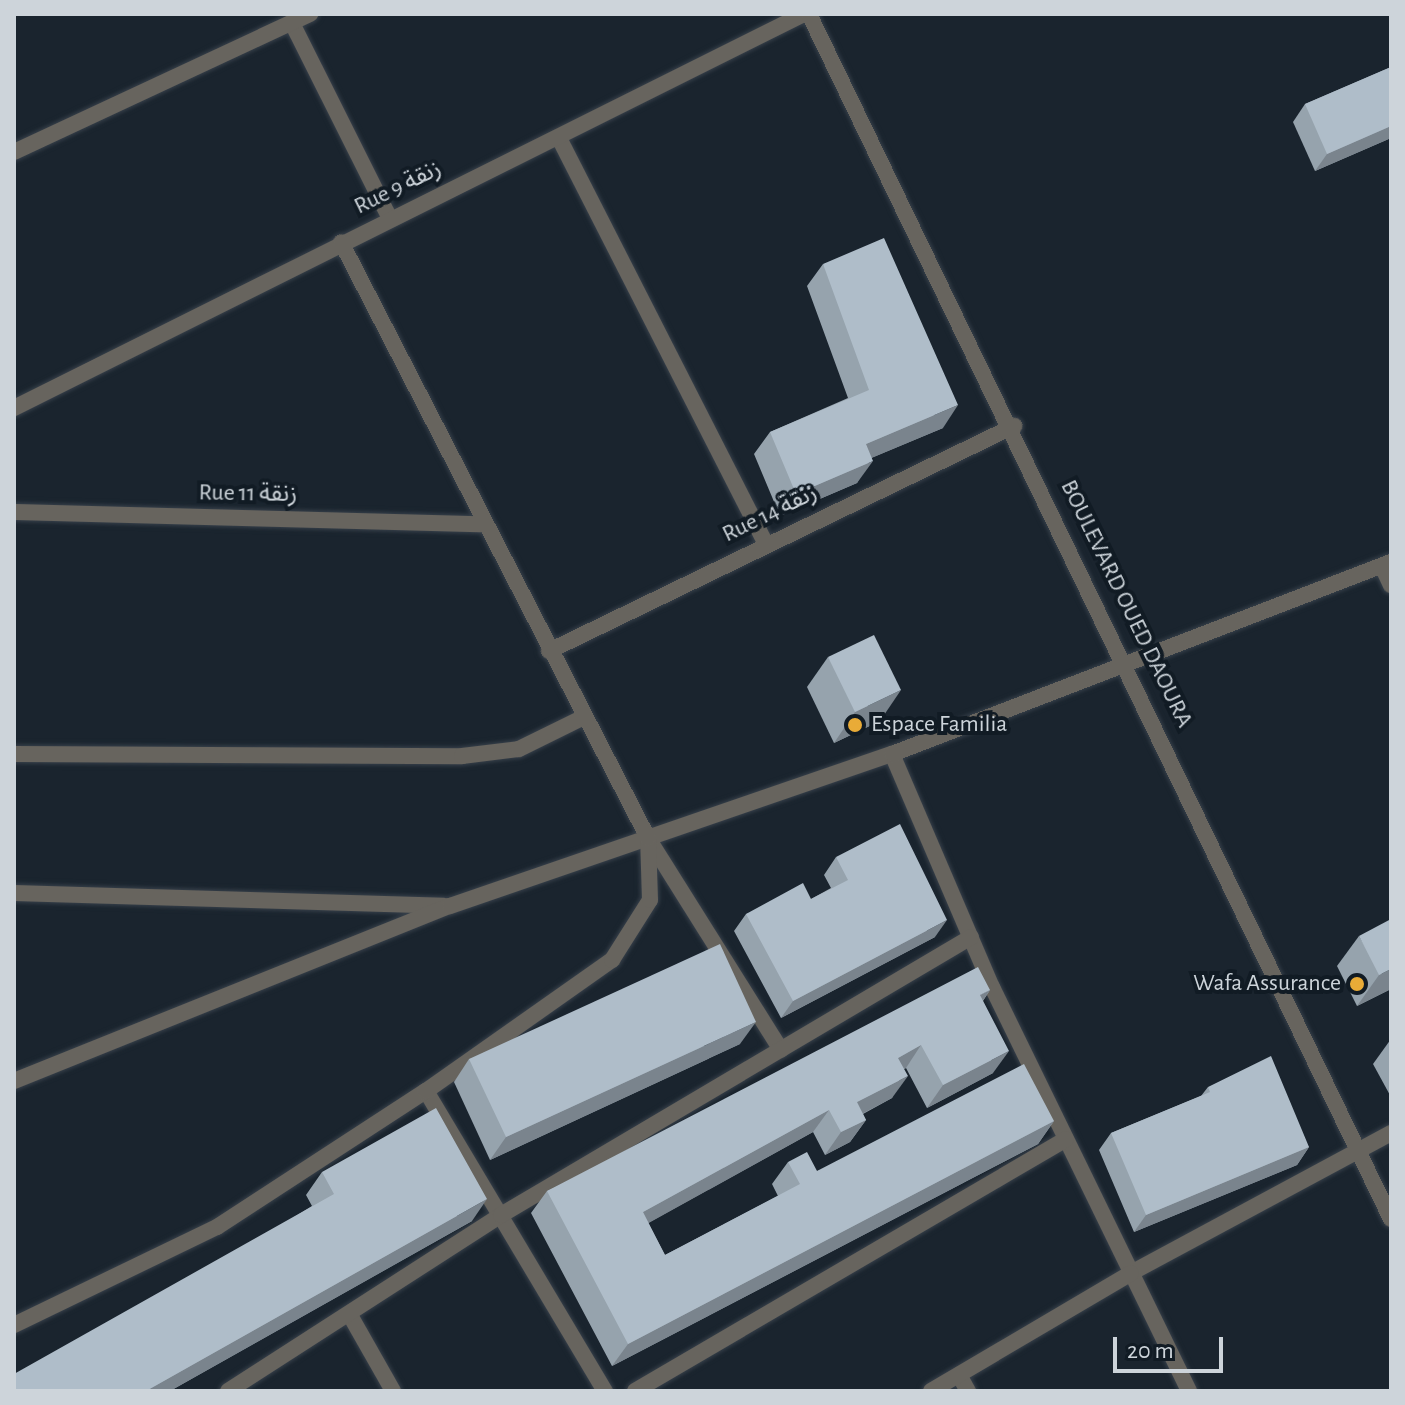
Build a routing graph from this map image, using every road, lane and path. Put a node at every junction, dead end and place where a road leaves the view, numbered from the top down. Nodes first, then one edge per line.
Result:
1 (310, 14) edge
2 (806, 14) edge
3 (292, 23) junction
4 (559, 138) junction
5 (14, 152) edge
6 (390, 219) junction
7 (341, 242) junction
8 (14, 408) edge
9 (1014, 426) junction
10 (14, 512) edge
11 (481, 524) junction
12 (765, 542) junction
13 (1386, 564) edge
14 (1391, 585) edge
15 (549, 651) junction
16 (1128, 665) junction
17 (584, 717) junction
18 (14, 754) edge
19 (892, 754) junction
20 (648, 838) junction
21 (14, 893) edge
22 (450, 906) junction
23 (971, 937) junction
24 (781, 1050) junction
25 (14, 1081) edge
26 (426, 1091) junction
27 (1391, 1133) edge
28 (1066, 1139) junction
29 (1359, 1151) junction
30 (501, 1215) junction
31 (1391, 1219) edge
32 (1131, 1273) junction
33 (351, 1317) junction
34 (14, 1325) edge
35 (959, 1375) junction
36 (228, 1391) edge
37 (393, 1391) edge
38 (605, 1391) edge
39 (635, 1391) edge
40 (931, 1391) edge
41 (968, 1391) edge
42 (1189, 1391) edge

1 - 3 street
2 - 4 street, Rue 9 زنقة
2 - 9 street, BOULEVARD OUED DAOURA
3 - 5 street
3 - 6 street
4 - 6 street, Rue 9 زنقة
4 - 12 street
6 - 7 street, Rue 9 زنقة
7 - 8 street, Rue 9 زنقة
7 - 11 street
9 - 12 street, Rue 14 زنقة
9 - 16 street, BOULEVARD OUED DAOURA
10 - 11 street, Rue 11 زنقة
11 - 15 street
12 - 15 street, Rue 14 زنقة
13 - 14 street
13 - 16 street
15 - 17 street
16 - 19 street
16 - 29 street, BOULEVARD OUED DAOURA
17 - 18 street
17 - 20 street
19 - 20 street
19 - 23 street
20 - 22 street
20 - 24 street
20 - 26 street
21 - 22 street
22 - 25 street
23 - 24 street
23 - 28 street
24 - 30 street
26 - 30 street
26 - 34 street
27 - 29 street
28 - 32 street
28 - 39 street
29 - 31 street, BOULEVARD OUED DAOURA
29 - 32 street
30 - 33 street
30 - 38 street
32 - 35 street
32 - 42 street
33 - 36 street
33 - 37 street
35 - 40 street
35 - 41 street

